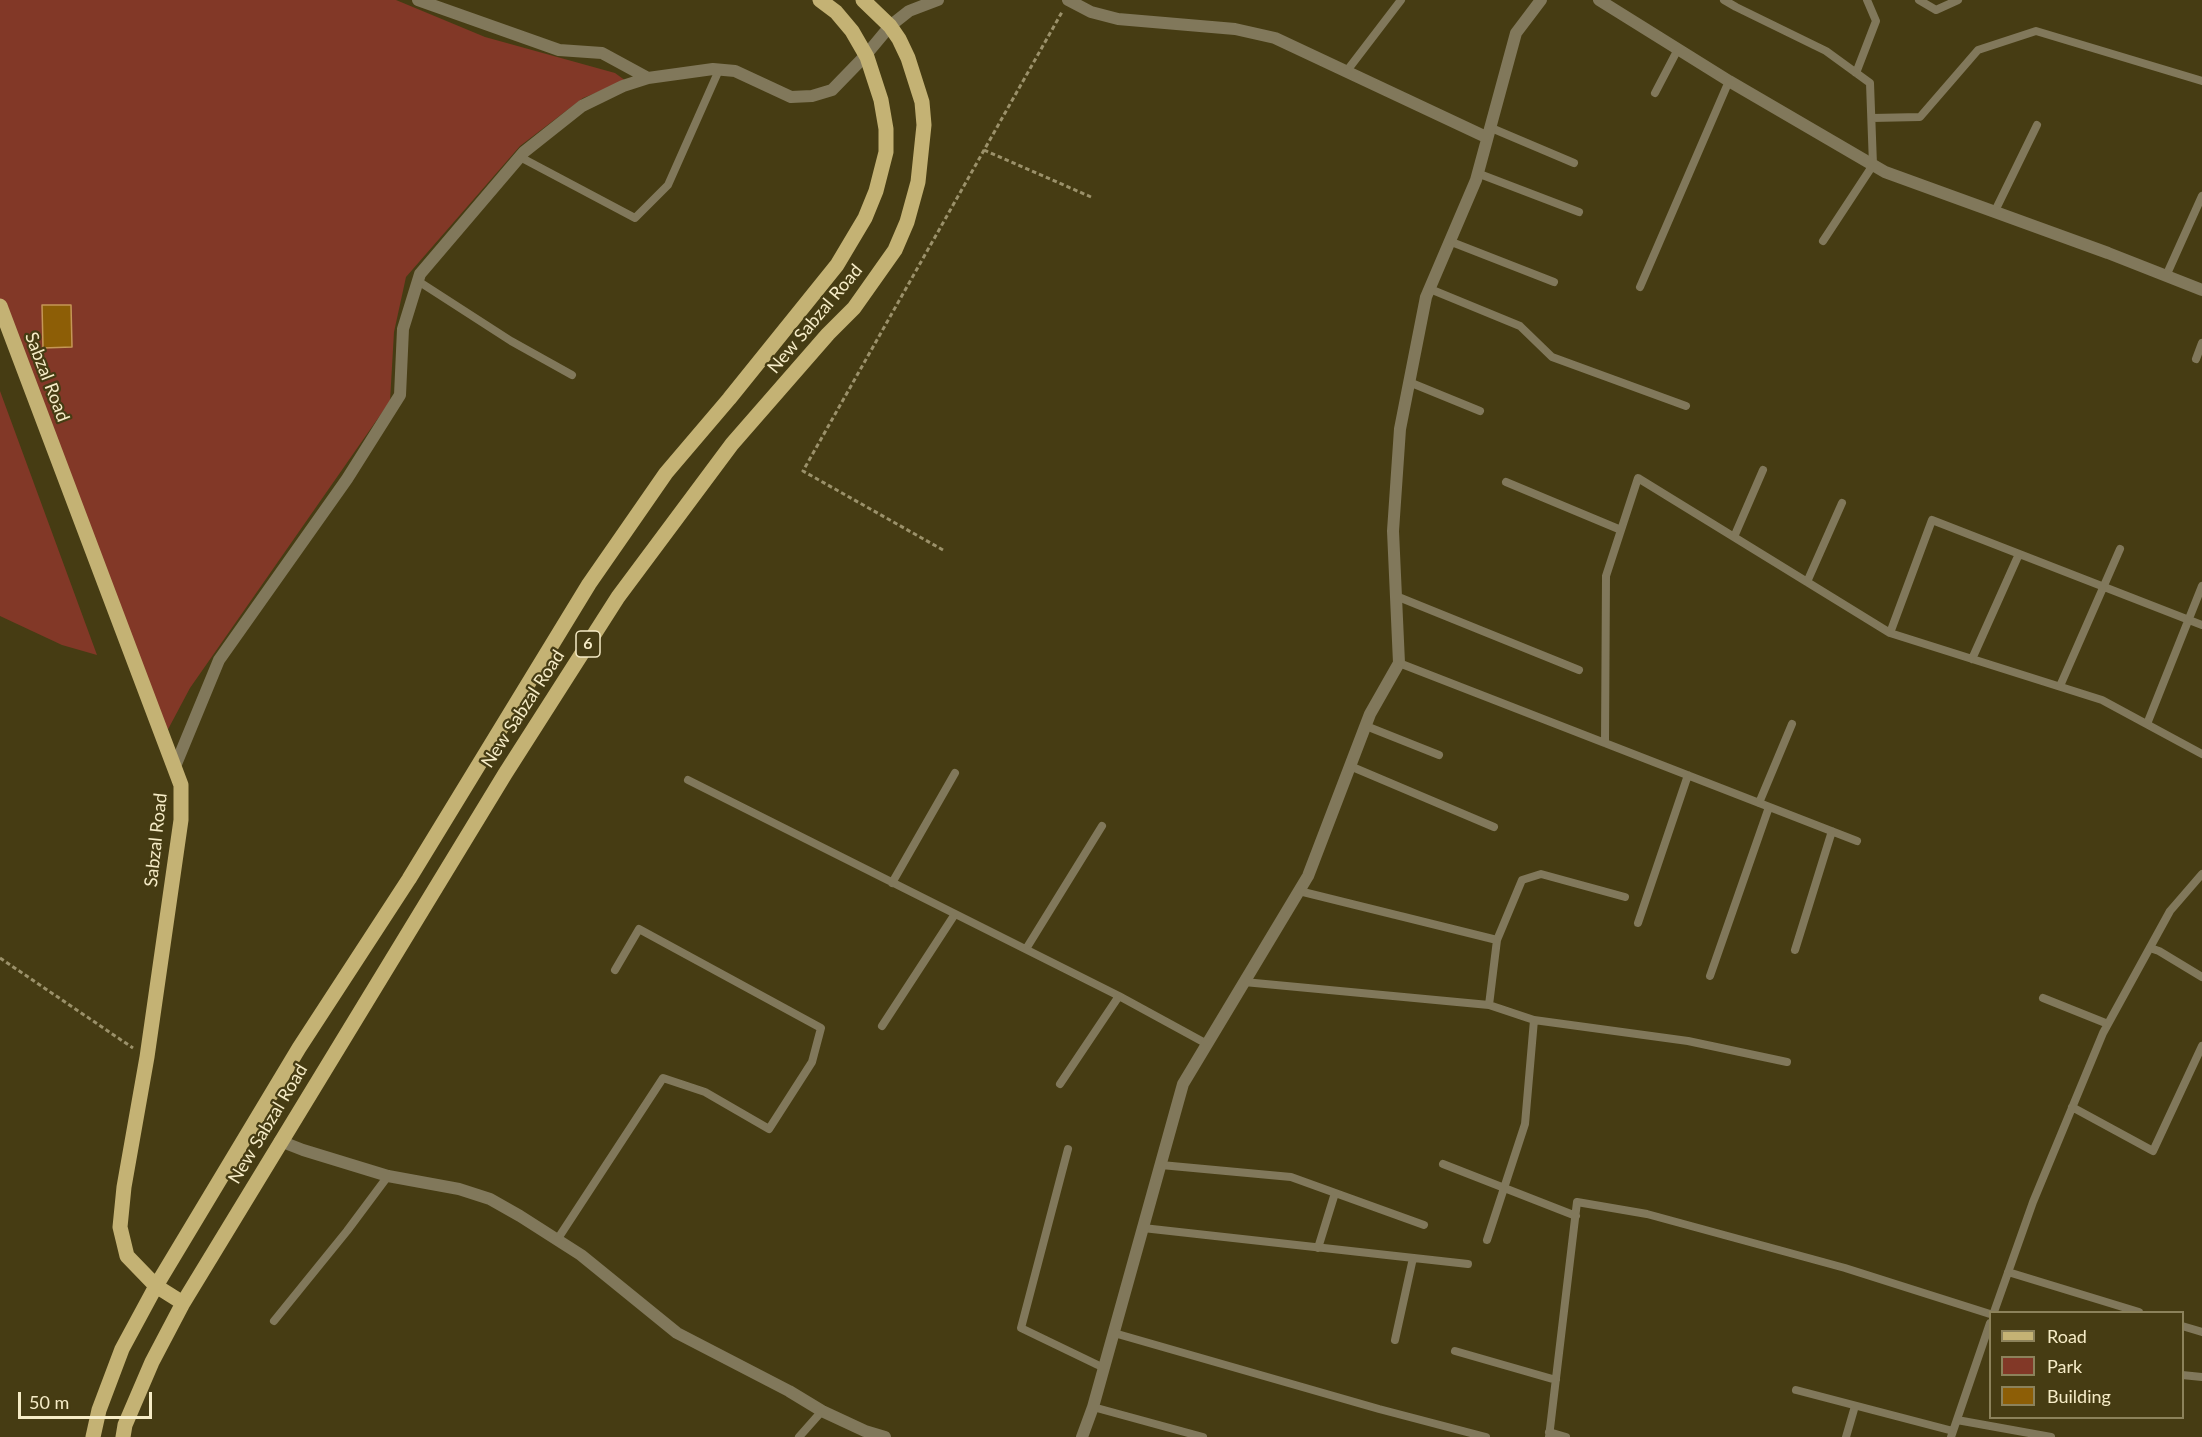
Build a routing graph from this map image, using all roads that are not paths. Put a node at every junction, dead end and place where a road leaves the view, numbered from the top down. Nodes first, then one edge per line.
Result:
1 (418, 0) edge
2 (820, 0) edge
3 (863, 0) edge
4 (938, 0) edge
5 (1069, 0) edge
6 (1401, 0) edge
7 (1540, 0) edge
8 (1599, 0) edge
9 (1724, 0) edge
10 (1867, 0) edge
11 (1918, 0) edge
12 (1958, 0) edge
13 (890, 26) junction
14 (1678, 49) junction
15 (865, 56) junction
16 (719, 70) junction
17 (1346, 72) junction
18 (1856, 73) junction
19 (648, 78) junction
20 (1729, 81) junction
21 (2202, 81) edge
22 (1655, 93) dead end
23 (1872, 118) junction
24 (2037, 124) dead end
25 (1488, 132) junction
26 (520, 157) junction
27 (1574, 163) dead end
28 (1874, 165) junction
29 (1477, 173) junction
30 (2202, 196) edge
31 (1995, 211) junction
32 (1579, 212) dead end
33 (1823, 241) dead end
34 (1449, 242) junction
35 (2166, 276) junction
36 (418, 281) junction
37 (1554, 282) dead end
38 (1640, 287) dead end
39 (1430, 289) junction
40 (2202, 290) edge
41 (0, 306) edge
42 (2202, 343) edge
43 (2196, 359) dead end
44 (572, 375) dead end
45 (1409, 382) junction
46 (1686, 406) dead end
47 (1480, 411) dead end
48 (1763, 470) dead end
49 (1506, 482) dead end
50 (1842, 503) dead end
51 (1621, 530) junction
52 (1734, 537) junction
53 (2120, 549) dead end
54 (2019, 554) junction
55 (1807, 582) junction
56 (2202, 586) edge
57 (2104, 587) junction
58 (1396, 596) junction
59 (2187, 620) junction
60 (2202, 625) edge
61 (1890, 633) junction
62 (1972, 659) junction
63 (1399, 663) junction
64 (1579, 670) dead end
65 (2060, 686) junction
66 (1792, 724) dead end
67 (2147, 724) junction
68 (1366, 726) junction
69 (1605, 743) junction
70 (2202, 754) edge
71 (1439, 755) dead end
72 (1350, 766) junction
73 (174, 768) junction
74 (955, 773) dead end
75 (1688, 775) junction
76 (688, 780) dead end
77 (1759, 803) junction
78 (1769, 807) junction
79 (1102, 826) dead end
80 (1494, 827) dead end
81 (1832, 831) junction
82 (1857, 841) dead end
83 (2202, 874) edge
84 (892, 883) junction
85 (1299, 891) junction
86 (1625, 897) dead end
87 (955, 914) junction
88 (1638, 924) dead end
89 (1497, 940) junction
90 (2150, 948) junction
91 (1026, 949) junction
92 (1795, 950) dead end
93 (615, 970) dead end
94 (1710, 976) dead end
95 (2202, 977) edge
96 (1244, 982) junction
97 (1119, 996) junction
98 (2043, 998) dead end
99 (1489, 1005) junction
100 (1534, 1020) junction
101 (2108, 1024) junction
102 (882, 1026) dead end
103 (1207, 1044) junction
104 (2202, 1046) edge
105 (1787, 1062) dead end
106 (1060, 1084) dead end
107 (2072, 1107) junction
108 (280, 1141) junction
109 (1068, 1149) dead end
110 (1443, 1164) dead end
111 (1161, 1165) junction
112 (388, 1176) junction
113 (1505, 1189) junction
114 (1335, 1193) junction
115 (1576, 1216) junction
116 (1424, 1225) dead end
117 (1143, 1228) junction
118 (557, 1240) junction
119 (1488, 1240) dead end
120 (1318, 1248) junction
121 (1413, 1258) junction
122 (1468, 1264) dead end
123 (2008, 1272) junction
124 (156, 1286) junction
125 (183, 1303) junction
126 (1993, 1311) edge
127 (2136, 1311) edge
128 (1989, 1312) edge
129 (274, 1321) dead end
130 (1989, 1327) edge
131 (2184, 1327) edge
132 (2202, 1332) edge
133 (1114, 1333) junction
134 (1395, 1340) dead end
135 (1455, 1352) dead end
136 (1104, 1368) junction
137 (2184, 1375) edge
138 (2202, 1377) edge
139 (1556, 1380) junction
140 (1797, 1390) dead end
141 (1855, 1406) junction
142 (1094, 1407) junction
143 (822, 1411) junction
144 (1957, 1420) junction
145 (1549, 1434) edge
146 (1952, 1434) edge
147 (93, 1437) edge
148 (123, 1437) edge
149 (799, 1437) edge
150 (885, 1437) edge
151 (1082, 1437) edge
152 (1203, 1437) edge
153 (1486, 1437) edge
154 (1566, 1437) edge
155 (1846, 1437) edge
156 (2046, 1437) edge

1 - 19 street
2 - 15 main road, New Sabzal Road / 6
3 - 13 main road, New Sabzal Road / 6
4 - 13 street
5 - 17 street
6 - 17 lane
7 - 25 street
8 - 14 street
9 - 18 lane
10 - 18 lane
11 - 12 lane
13 - 15 street
13 - 108 main road, New Sabzal Road / 6
14 - 20 street
14 - 22 lane
15 - 16 street
15 - 124 main road, New Sabzal Road / 6
16 - 19 street
16 - 26 lane
17 - 25 street
18 - 23 lane
19 - 26 street
20 - 28 street
20 - 38 lane
21 - 23 lane
23 - 28 lane
24 - 31 lane
25 - 27 lane
25 - 29 street
26 - 36 street
28 - 31 street
28 - 33 lane
29 - 32 lane
29 - 34 street
30 - 35 lane
31 - 35 street
34 - 37 lane
34 - 39 street
35 - 40 street
36 - 44 lane
36 - 73 street
39 - 45 street
39 - 46 lane
41 - 73 main road, Sabzal Road
42 - 43 lane
45 - 47 lane
45 - 58 street
48 - 52 lane
49 - 51 lane
50 - 55 lane
51 - 52 lane
51 - 69 lane
52 - 55 lane
53 - 57 lane
54 - 57 lane
54 - 61 lane
54 - 62 lane
55 - 61 lane
56 - 59 lane
57 - 59 lane
57 - 65 lane
58 - 63 street
58 - 64 lane
59 - 60 lane
59 - 67 lane
61 - 62 lane
62 - 65 lane
63 - 68 street
63 - 69 lane
65 - 67 lane
66 - 77 lane
67 - 70 lane
68 - 71 lane
68 - 72 street
69 - 75 lane
72 - 80 lane
72 - 85 street
73 - 124 main road, Sabzal Road
74 - 84 lane
75 - 77 lane
75 - 88 lane
76 - 84 lane
77 - 78 lane
78 - 81 lane
78 - 94 lane
79 - 91 lane
81 - 82 lane
81 - 92 lane
83 - 90 lane
84 - 87 lane
85 - 89 lane
85 - 96 street
86 - 89 lane
87 - 91 lane
87 - 102 lane
89 - 99 lane
90 - 95 lane
90 - 101 lane
91 - 97 lane
93 - 118 lane
96 - 99 lane
96 - 103 street
97 - 103 lane
97 - 106 lane
98 - 101 lane
99 - 100 lane
100 - 105 lane
100 - 113 lane
101 - 107 lane
103 - 111 street
104 - 107 lane
107 - 123 lane
108 - 112 street
108 - 125 main road, New Sabzal Road / 6
109 - 136 lane
110 - 113 lane
111 - 114 lane
111 - 117 street
112 - 118 street
112 - 129 lane
113 - 115 lane
113 - 119 lane
114 - 116 lane
114 - 120 lane
115 - 128 lane
115 - 139 lane
117 - 120 lane
117 - 133 street
118 - 143 street
120 - 121 lane
121 - 122 lane
121 - 134 lane
123 - 126 lane
123 - 127 lane
124 - 125 main road, Sabzal Road
124 - 147 main road
125 - 148 main road
130 - 144 lane
131 - 132 lane
133 - 136 street
133 - 153 lane
135 - 139 lane
136 - 142 street
137 - 138 lane
139 - 145 lane
140 - 141 lane
141 - 146 lane
141 - 155 lane
142 - 151 street
142 - 152 lane
143 - 149 lane
143 - 150 street
144 - 146 lane
144 - 156 lane
145 - 154 lane

